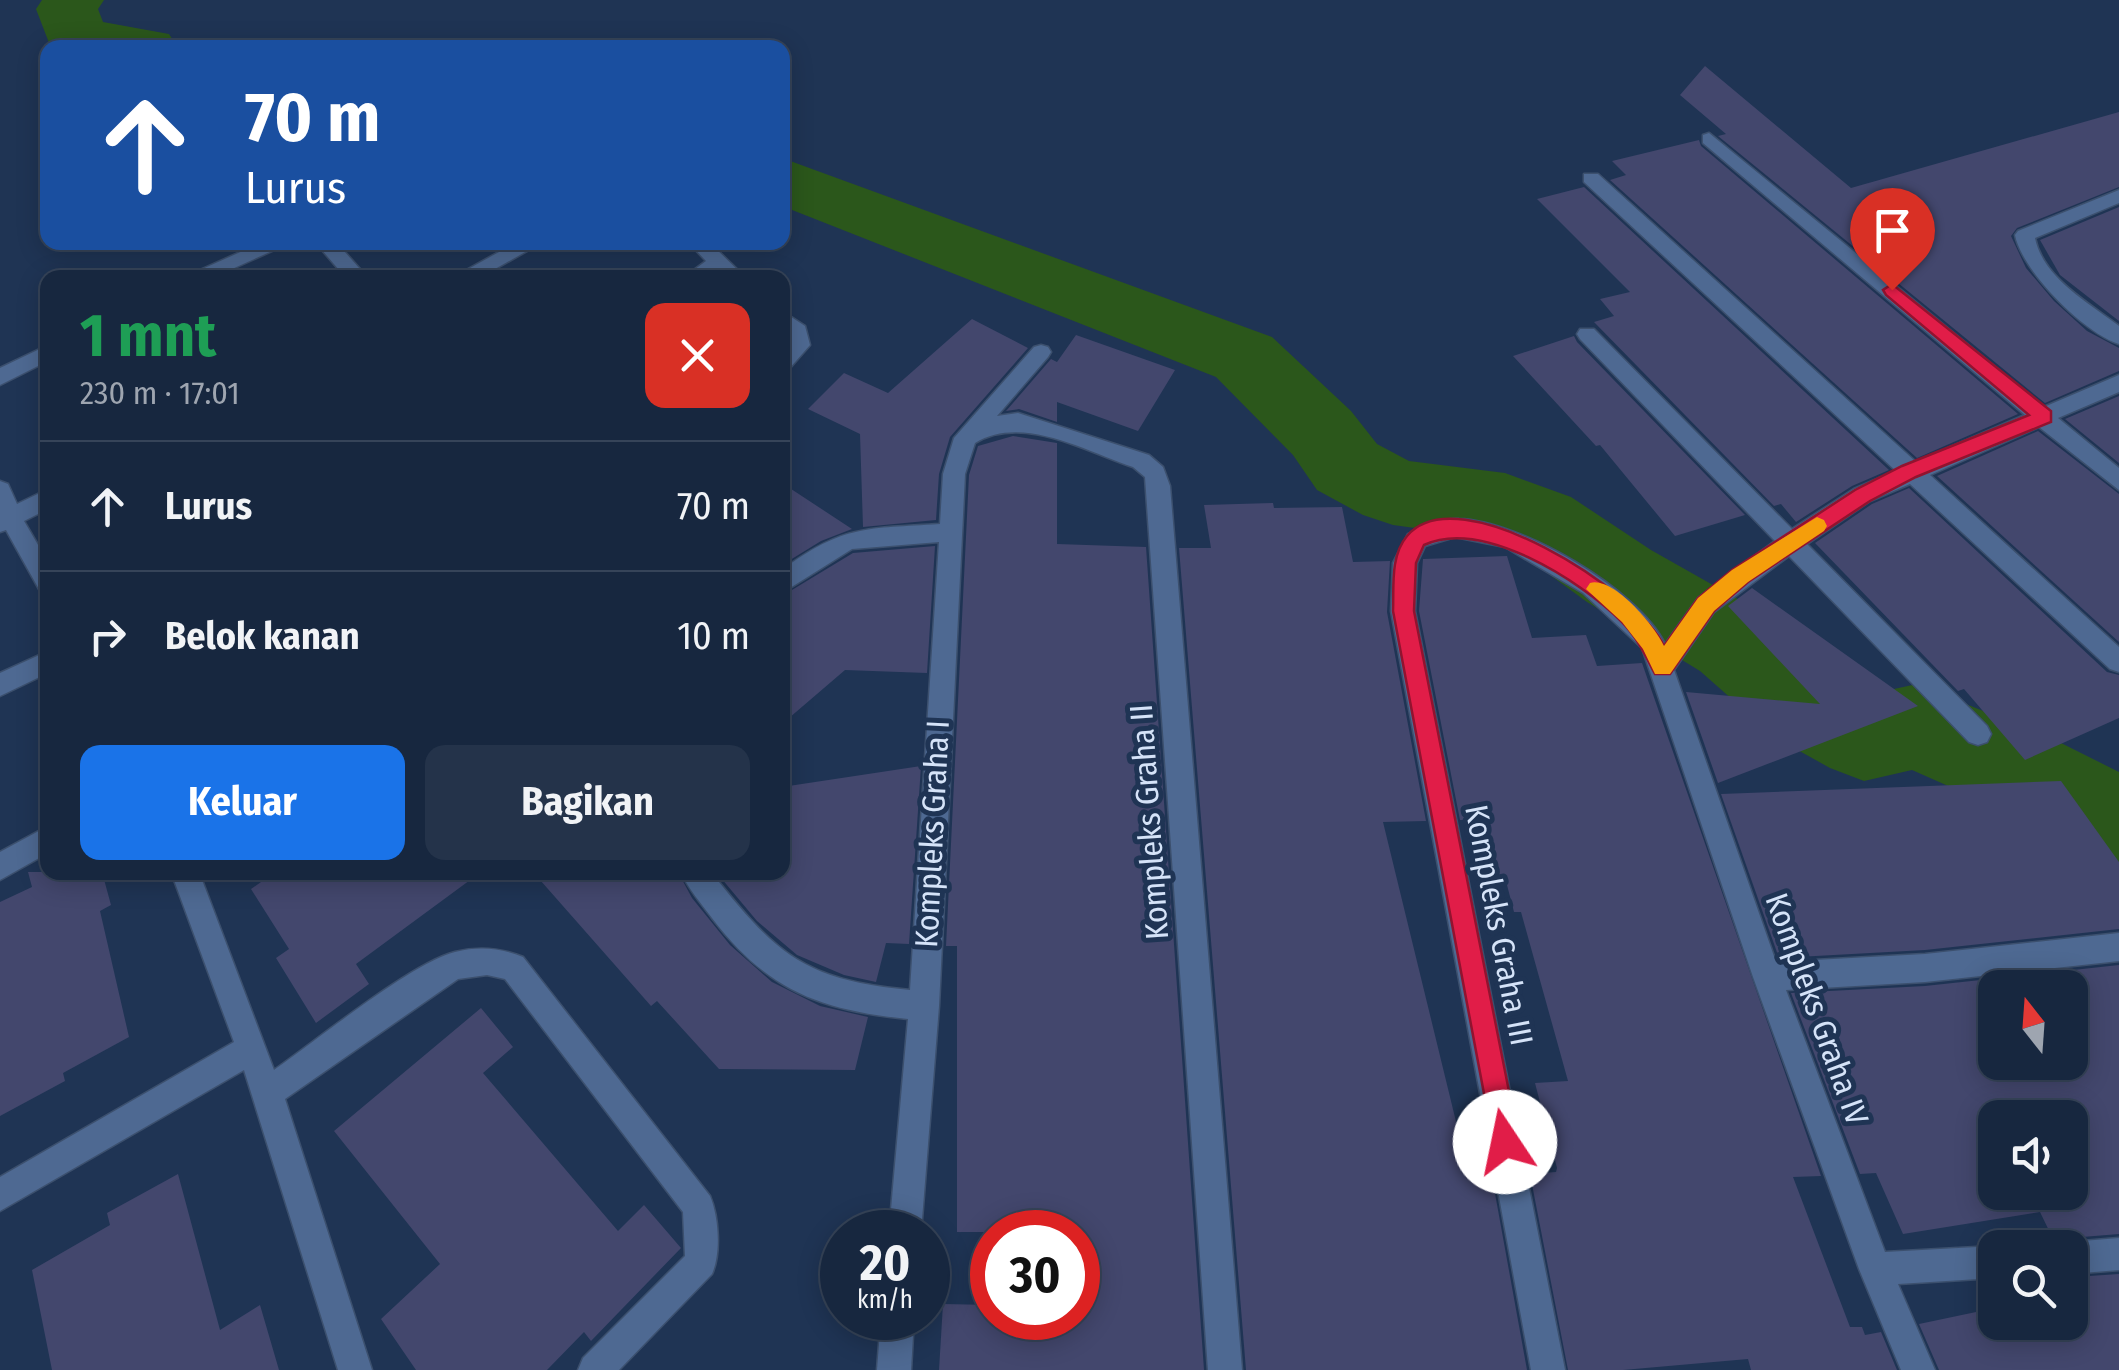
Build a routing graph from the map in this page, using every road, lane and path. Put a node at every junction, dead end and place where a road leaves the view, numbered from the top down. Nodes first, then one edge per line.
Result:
1 (1709, 138) dead end
2 (1592, 178) dead end
3 (2119, 196) edge
4 (263, 250) edge
5 (332, 250) edge
6 (518, 250) edge
7 (706, 250) edge
8 (719, 262) junction
9 (212, 270) edge
10 (350, 270) edge
11 (478, 270) edge
12 (706, 270) edge
13 (728, 270) edge
14 (790, 324) edge
15 (1587, 334) dead end
16 (2119, 337) edge
17 (1041, 352) dead end
18 (40, 356) edge
19 (790, 356) edge
20 (0, 377) edge
21 (2119, 384) edge
22 (2044, 416) junction
23 (965, 438) junction
24 (1909, 472) junction
25 (2119, 481) edge
26 (0, 490) edge
27 (40, 502) edge
28 (6, 520) edge
29 (951, 532) junction
30 (1790, 543) junction
31 (40, 572) edge
32 (790, 578) edge
33 (1668, 658) junction
34 (2119, 662) edge
35 (40, 665) edge
36 (0, 685) edge
37 (1978, 734) dead end
38 (40, 843) edge
39 (0, 868) edge
40 (194, 880) edge
41 (700, 880) edge
42 (2119, 947) edge
43 (1767, 978) junction
44 (924, 1006) junction
45 (251, 1048) junction
46 (268, 1094) junction
47 (0, 1195) edge
48 (907, 1210) edge
49 (2119, 1254) edge
50 (2088, 1257) edge
51 (1978, 1263) edge
52 (1874, 1269) junction
53 (896, 1340) edge
54 (356, 1370) edge
55 (595, 1370) edge
56 (894, 1370) edge
57 (1226, 1370) edge
58 (1548, 1370) edge
59 (1918, 1370) edge

1 - 22 street
2 - 24 street
3 - 16 street
4 - 9 street
5 - 10 street
6 - 11 street
7 - 8 street
8 - 12 street
8 - 13 street
14 - 19 street
15 - 30 street
17 - 23 street
18 - 20 street
21 - 22 street
22 - 24 street
22 - 25 street
23 - 29 street, Kompleks Graha I
23 - 57 street, Kompleks Graha II
24 - 30 street
24 - 34 street
26 - 28 street
27 - 28 street
28 - 31 street
29 - 32 street
29 - 44 street, Kompleks Graha I
30 - 33 street
30 - 37 street
33 - 43 street, Kompleks Graha IV
33 - 58 street, Kompleks Graha III
35 - 36 street
38 - 39 street
40 - 45 street
41 - 44 street
42 - 43 street
43 - 52 street, Kompleks Graha IV
44 - 48 street, Kompleks Graha I
45 - 46 street
45 - 47 street
46 - 54 street
46 - 55 street
49 - 50 street
51 - 52 street
52 - 59 street, Kompleks Graha IV
53 - 56 street

